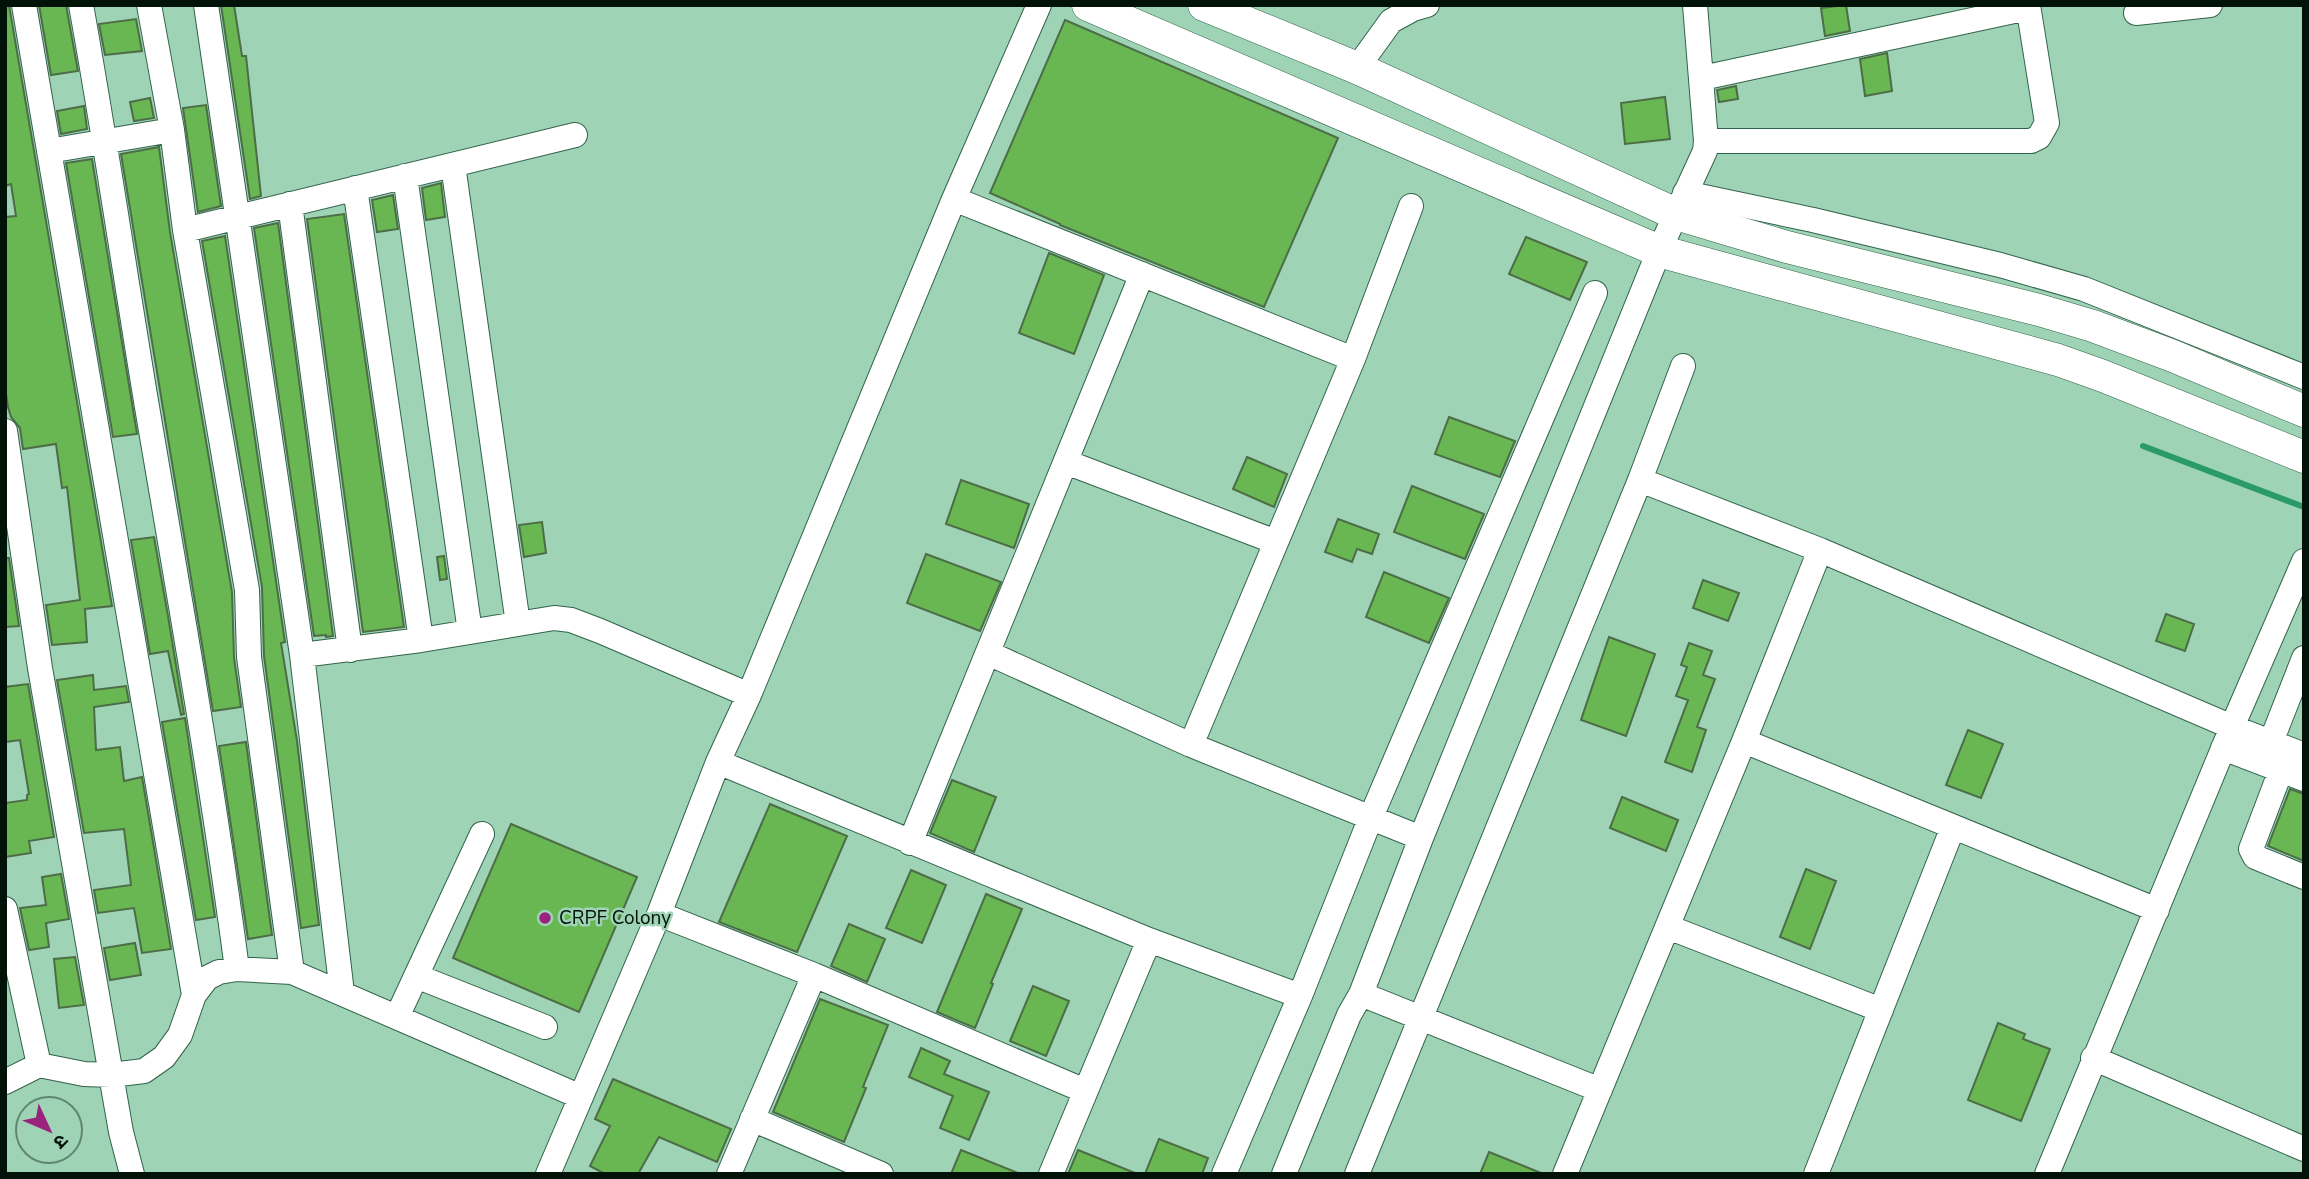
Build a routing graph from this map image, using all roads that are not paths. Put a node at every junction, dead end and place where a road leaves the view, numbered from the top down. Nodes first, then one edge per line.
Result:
1 (24, 5) edge
2 (81, 5) edge
3 (149, 5) edge
4 (206, 5) edge
5 (1039, 5) edge
6 (1088, 5) edge
7 (1204, 5) edge
8 (1427, 5) edge
9 (1695, 5) edge
10 (2210, 5) edge
11 (2028, 7) edge
12 (2136, 13) dead end
13 (1357, 68) junction
14 (1702, 78) junction
15 (172, 130) junction
16 (575, 135) dead end
17 (106, 141) junction
18 (1706, 141) junction
19 (49, 151) junction
20 (453, 164) junction
21 (405, 176) junction
22 (355, 188) junction
23 (954, 199) junction
24 (1681, 203) junction
25 (290, 204) junction
26 (1411, 206) dead end
27 (238, 217) junction
28 (185, 230) junction
29 (1660, 251) junction
30 (1142, 274) junction
31 (1595, 293) dead end
32 (1353, 359) junction
33 (1683, 366) dead end
34 (2304, 377) edge
35 (2304, 411) edge
36 (5, 431) edge
37 (2304, 457) edge
38 (7, 458) edge
39 (1066, 462) junction
40 (1640, 480) junction
41 (1276, 542) junction
42 (1820, 550) junction
43 (2304, 561) edge
44 (518, 624) junction
45 (470, 632) junction
46 (421, 640) junction
47 (350, 650) junction
48 (988, 653) junction
49 (302, 655) junction
50 (2304, 658) edge
51 (749, 695) junction
52 (2228, 737) junction
53 (1744, 741) junction
54 (2271, 742) junction
55 (1191, 745) junction
56 (2304, 755) edge
57 (718, 762) junction
58 (2292, 775) edge
59 (1371, 817) junction
60 (1953, 827) junction
61 (482, 834) dead end
62 (1421, 838) junction
63 (910, 843) junction
64 (2304, 877) edge
65 (5, 909) edge
66 (2157, 910) junction
67 (659, 914) junction
68 (1668, 927) junction
69 (1149, 940) junction
70 (237, 969) junction
71 (292, 972) junction
72 (814, 975) junction
73 (416, 976) junction
74 (342, 993) junction
75 (1361, 994) junction
76 (194, 995) junction
77 (1300, 996) junction
78 (1881, 1010) junction
79 (397, 1017) junction
80 (1422, 1019) junction
81 (545, 1027) dead end
82 (2093, 1058) junction
83 (39, 1065) junction
84 (111, 1075) junction
85 (5, 1082) edge
86 (1600, 1090) junction
87 (1085, 1091) junction
88 (581, 1097) junction
89 (752, 1119) junction
90 (2304, 1149) edge
91 (132, 1174) edge
92 (548, 1174) edge
93 (729, 1174) edge
94 (881, 1174) edge
95 (1051, 1174) edge
96 (1224, 1174) edge
97 (1284, 1174) edge
98 (1357, 1174) edge
99 (1565, 1174) edge
100 (1816, 1174) edge
101 (2047, 1174) edge

1 - 19 street
2 - 17 street
3 - 15 street
4 - 27 street
5 - 23 street
6 - 29 main road
7 - 13 main road
8 - 13 street
9 - 14 street
10 - 12 street
11 - 14 street
11 - 18 street
13 - 24 main road
14 - 18 street
15 - 17 street
15 - 28 street
16 - 20 street
17 - 19 street
17 - 70 street
18 - 24 street
19 - 76 street
20 - 21 street
20 - 44 street
21 - 22 street
21 - 45 street
22 - 25 street
22 - 46 street
23 - 30 street
23 - 51 street
24 - 29 street
24 - 34 street
24 - 35 main road
25 - 27 street
25 - 47 street
26 - 32 street
27 - 28 street
27 - 49 street
28 - 71 street
29 - 37 main road
29 - 62 street
30 - 32 street
30 - 39 street
31 - 59 street
32 - 41 street
33 - 40 street
36 - 38 street
38 - 84 street
39 - 41 street
39 - 48 street
40 - 42 street
40 - 80 street
41 - 55 street
42 - 52 street
42 - 53 street
43 - 52 street
44 - 45 street
44 - 51 street
45 - 46 street
46 - 47 street
47 - 49 street
48 - 55 street
48 - 63 street
49 - 74 street
50 - 54 street
51 - 57 street
52 - 54 street
52 - 58 street
52 - 66 street
53 - 60 street
53 - 68 street
54 - 56 street
55 - 59 street
57 - 63 street
57 - 67 street
58 - 64 street
59 - 62 street
59 - 77 street
60 - 66 street
60 - 78 street
61 - 73 street
62 - 75 street
63 - 69 street
65 - 83 street
66 - 82 street
67 - 72 street
67 - 88 street
68 - 78 street
68 - 86 street
69 - 77 street
69 - 87 street
70 - 71 street
70 - 76 street
71 - 74 street
72 - 87 street
72 - 89 street
73 - 79 street
73 - 81 street
74 - 79 street
75 - 80 street
75 - 97 street
76 - 84 street
77 - 96 street
78 - 100 street
79 - 88 street
80 - 86 street
80 - 98 street
82 - 90 street
82 - 101 street
83 - 84 street
83 - 85 street
84 - 91 street
86 - 99 street
87 - 95 street
88 - 92 street
89 - 93 street
89 - 94 street

